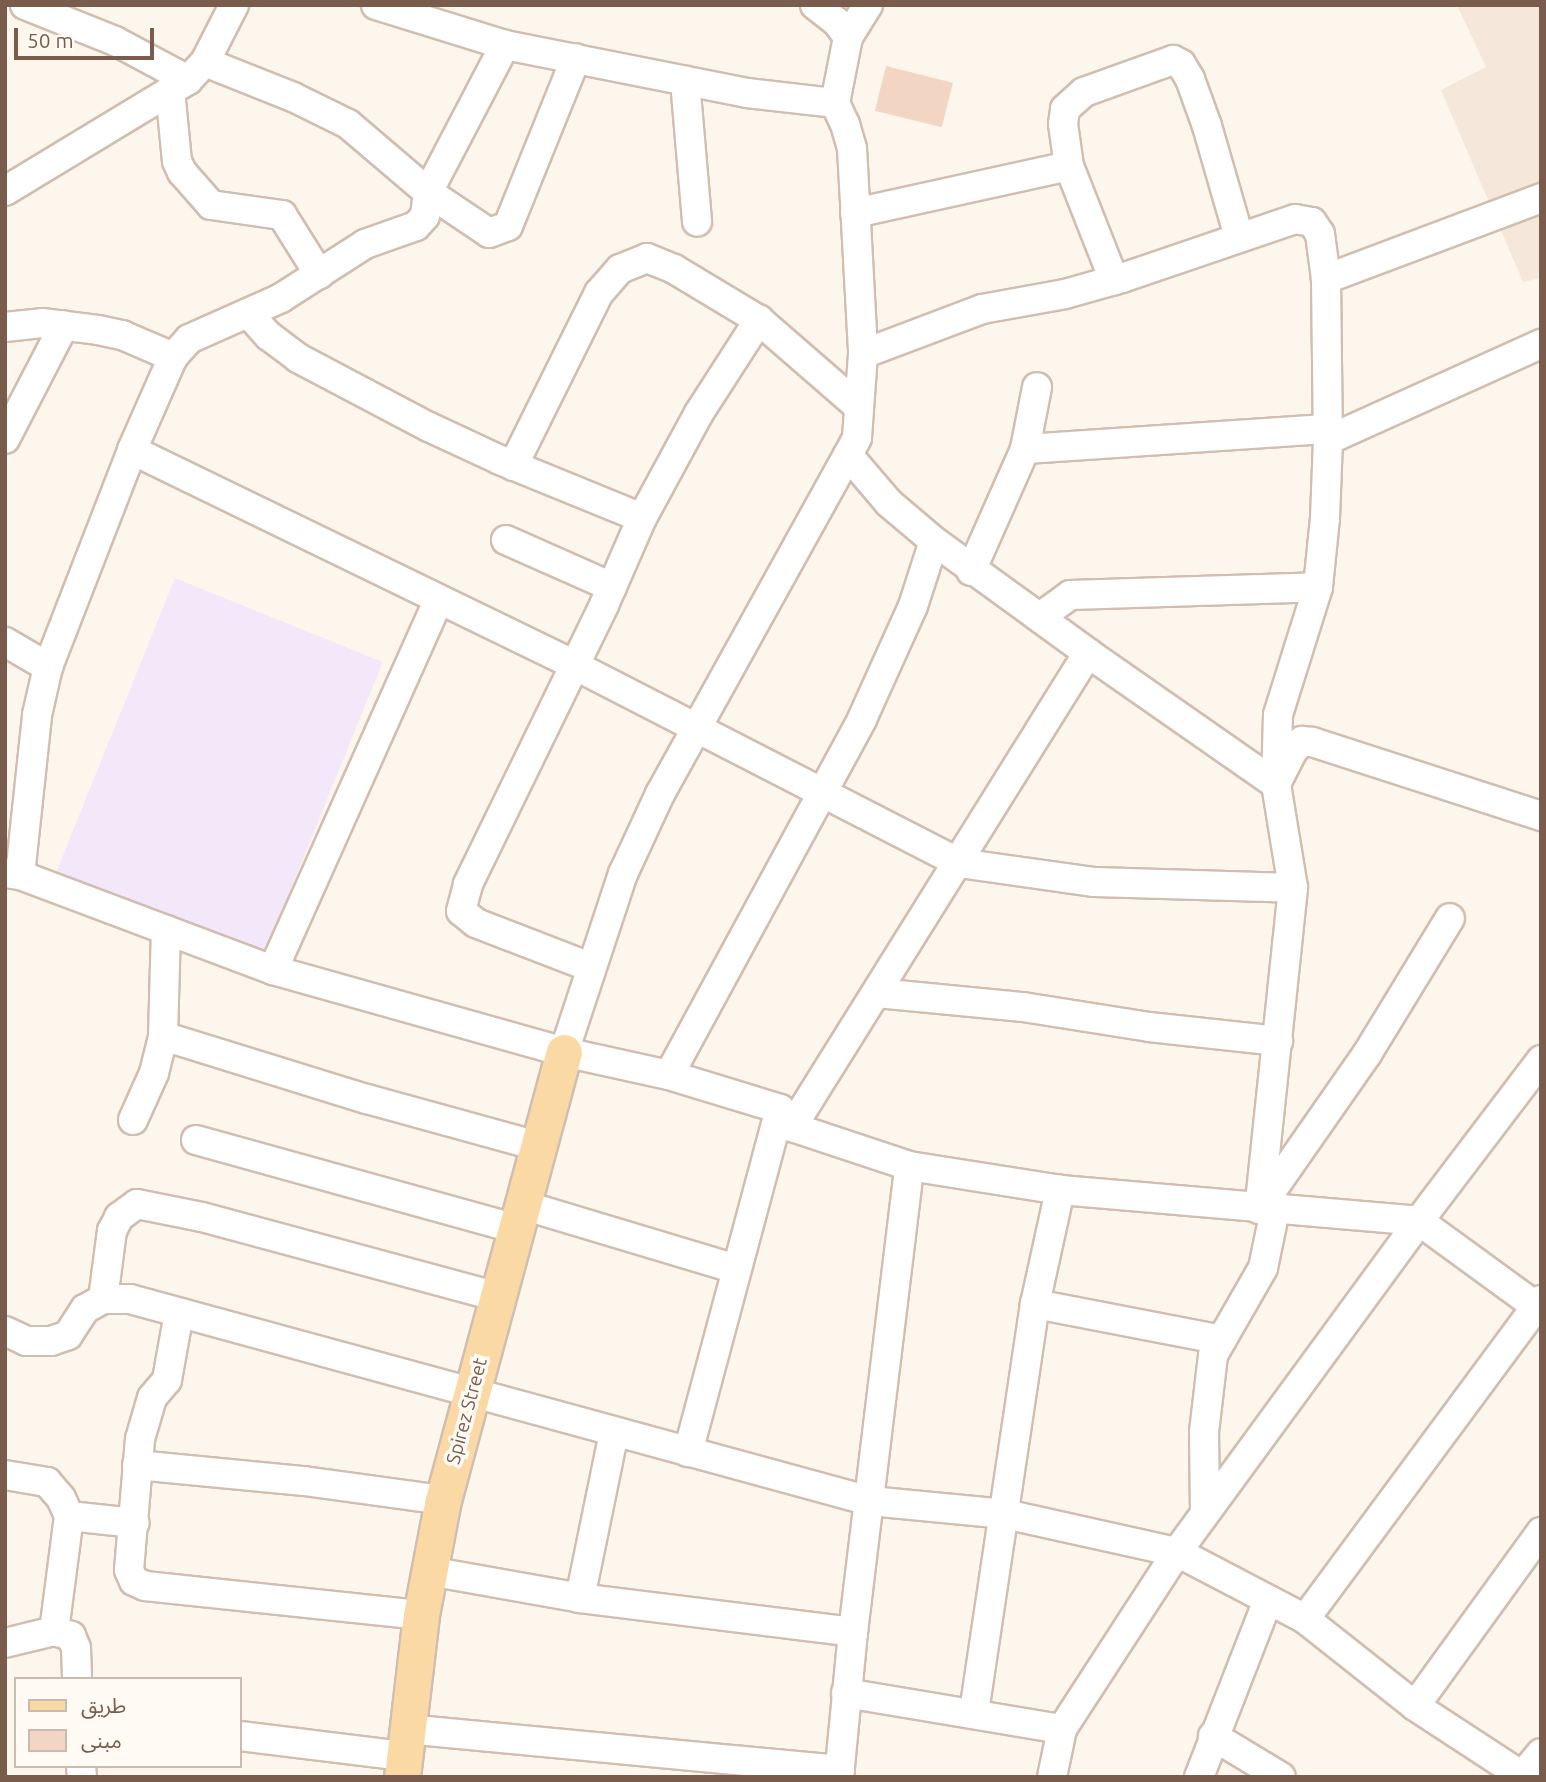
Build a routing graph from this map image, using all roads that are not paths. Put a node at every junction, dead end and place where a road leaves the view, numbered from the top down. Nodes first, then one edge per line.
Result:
1 (25, 5) edge
2 (234, 5) edge
3 (376, 5) edge
4 (815, 5) edge
5 (868, 5) edge
6 (848, 37) junction
7 (505, 45) junction
8 (576, 58) junction
9 (188, 77) junction
10 (685, 81) junction
11 (835, 103) junction
12 (1069, 166) junction
13 (5, 191) edge
14 (428, 192) junction
15 (1541, 198) edge
16 (855, 213) junction
17 (697, 221) dead end
18 (1239, 237) junction
19 (319, 274) junction
20 (1326, 279) junction
21 (1114, 280) junction
22 (248, 313) junction
23 (759, 320) junction
24 (64, 325) junction
25 (5, 327) edge
26 (1541, 344) edge
27 (863, 354) junction
28 (173, 357) junction
29 (1037, 387) dead end
30 (858, 406) junction
31 (1327, 434) junction
32 (5, 439) edge
33 (1025, 449) junction
34 (132, 450) junction
35 (848, 455) junction
36 (513, 466) junction
37 (642, 518) junction
38 (506, 540) dead end
39 (934, 541) junction
40 (971, 571) junction
41 (612, 587) junction
42 (1318, 587) junction
43 (438, 601) junction
44 (1040, 617) junction
45 (5, 642) edge
46 (1088, 653) junction
47 (574, 665) junction
48 (48, 667) junction
49 (697, 729) junction
50 (1276, 784) junction
51 (821, 790) junction
52 (1541, 816) edge
53 (959, 863) junction
54 (13, 874) edge
55 (1293, 888) junction
56 (1450, 918) dead end
57 (166, 930) junction
58 (590, 967) junction
59 (273, 970) junction
60 (877, 993) junction
61 (163, 1036) junction
62 (1278, 1041) junction
63 (564, 1052) junction
64 (1541, 1060) edge
65 (669, 1075) junction
66 (786, 1118) junction
67 (133, 1120) dead end
68 (196, 1140) dead end
69 (538, 1146) junction
70 (909, 1166) junction
71 (1060, 1190) junction
72 (1267, 1209) junction
73 (519, 1217) junction
74 (1419, 1221) junction
75 (737, 1269) junction
76 (498, 1297) junction
77 (103, 1299) junction
78 (1035, 1304) junction
79 (1539, 1305) edge
80 (179, 1313) junction
81 (5, 1331) edge
82 (1222, 1340) junction
83 (471, 1393) junction
84 (614, 1432) junction
85 (688, 1452) junction
86 (137, 1465) junction
87 (5, 1475) edge
88 (443, 1500) junction
89 (870, 1501) junction
90 (1205, 1512) junction
91 (1005, 1514) junction
92 (69, 1516) junction
93 (135, 1523) junction
94 (1541, 1532) edge
95 (1177, 1552) junction
96 (429, 1572) junction
97 (580, 1598) junction
98 (1268, 1600) junction
99 (421, 1615) junction
100 (1305, 1619) junction
101 (54, 1631) junction
102 (852, 1632) junction
103 (5, 1643) edge
104 (77, 1677) edge
105 (846, 1693) junction
106 (1415, 1706) junction
107 (974, 1712) junction
108 (1062, 1728) junction
109 (242, 1736) edge
110 (1213, 1736) junction
111 (1541, 1753) edge
112 (404, 1754) edge
113 (839, 1773) edge
114 (1522, 1776) edge
115 (1052, 1777) edge
116 (1199, 1777) edge
117 (1281, 1777) edge

1 - 9 street
2 - 9 street
3 - 7 street
4 - 6 street
5 - 6 street
6 - 11 street
7 - 8 street
7 - 14 street
8 - 10 street
8 - 14 street
9 - 13 street
9 - 14 street
9 - 19 street
10 - 11 street
10 - 17 street
11 - 16 street
12 - 16 street
12 - 18 street
12 - 21 street
14 - 19 street
15 - 20 street
16 - 27 street
18 - 20 street
18 - 21 street
19 - 22 street
20 - 31 street
21 - 27 street
22 - 28 street
22 - 36 street
23 - 30 street
23 - 36 street
23 - 37 street
24 - 25 street
24 - 28 street
24 - 32 street
26 - 31 street
27 - 30 street
28 - 34 street
29 - 33 street
30 - 35 street
31 - 33 street
31 - 42 street
33 - 40 street
34 - 43 street
34 - 48 street
35 - 39 street
35 - 49 street
36 - 37 street
37 - 41 street
38 - 41 street
39 - 40 street
39 - 51 street
40 - 44 street
41 - 47 street
42 - 44 street
42 - 50 street
43 - 47 street
43 - 59 street
44 - 46 street
45 - 48 street
46 - 50 street
46 - 53 street
47 - 49 street
47 - 58 street
48 - 54 street
49 - 51 street
49 - 58 street
50 - 52 street
50 - 55 street
51 - 53 street
51 - 65 street
53 - 55 street
53 - 60 street
54 - 57 street
55 - 62 street
56 - 72 street
57 - 59 street
57 - 61 street
58 - 63 street
59 - 63 street
60 - 62 street
60 - 66 street
61 - 67 street
61 - 69 street
62 - 72 street
63 - 65 street
63 - 69 main road, Spirez Street
64 - 74 street
65 - 66 street
66 - 70 street
66 - 75 street
68 - 73 street
69 - 73 main road, Spirez Street
70 - 71 street
70 - 89 street
71 - 72 street
71 - 78 street
72 - 74 street
72 - 82 street
73 - 75 street
73 - 76 main road, Spirez Street
74 - 79 street
74 - 90 street
75 - 85 street
76 - 77 street
76 - 83 main road, Spirez Street
77 - 80 street
77 - 81 street
78 - 82 street
78 - 91 street
79 - 100 street
80 - 83 street
80 - 86 street
82 - 90 street
83 - 84 street
83 - 88 main road, Spirez Street
84 - 85 street
84 - 97 street
85 - 89 street
86 - 88 street
86 - 93 street
87 - 92 street
88 - 96 main road, Spirez Street
89 - 91 street
89 - 102 street
90 - 95 street
91 - 95 street
91 - 107 street
92 - 93 street
92 - 101 street
93 - 99 street
94 - 106 street
95 - 98 street
95 - 108 street
96 - 97 street
96 - 99 main road, Spirez Street
97 - 102 street
98 - 100 street
98 - 110 street
99 - 112 main road, Spirez Street
100 - 106 street
101 - 103 street
101 - 104 street
102 - 105 street
105 - 107 street
105 - 113 street
106 - 114 street
107 - 108 street
108 - 115 street
109 - 112 street
110 - 116 street
110 - 117 street
111 - 114 street
112 - 113 street

